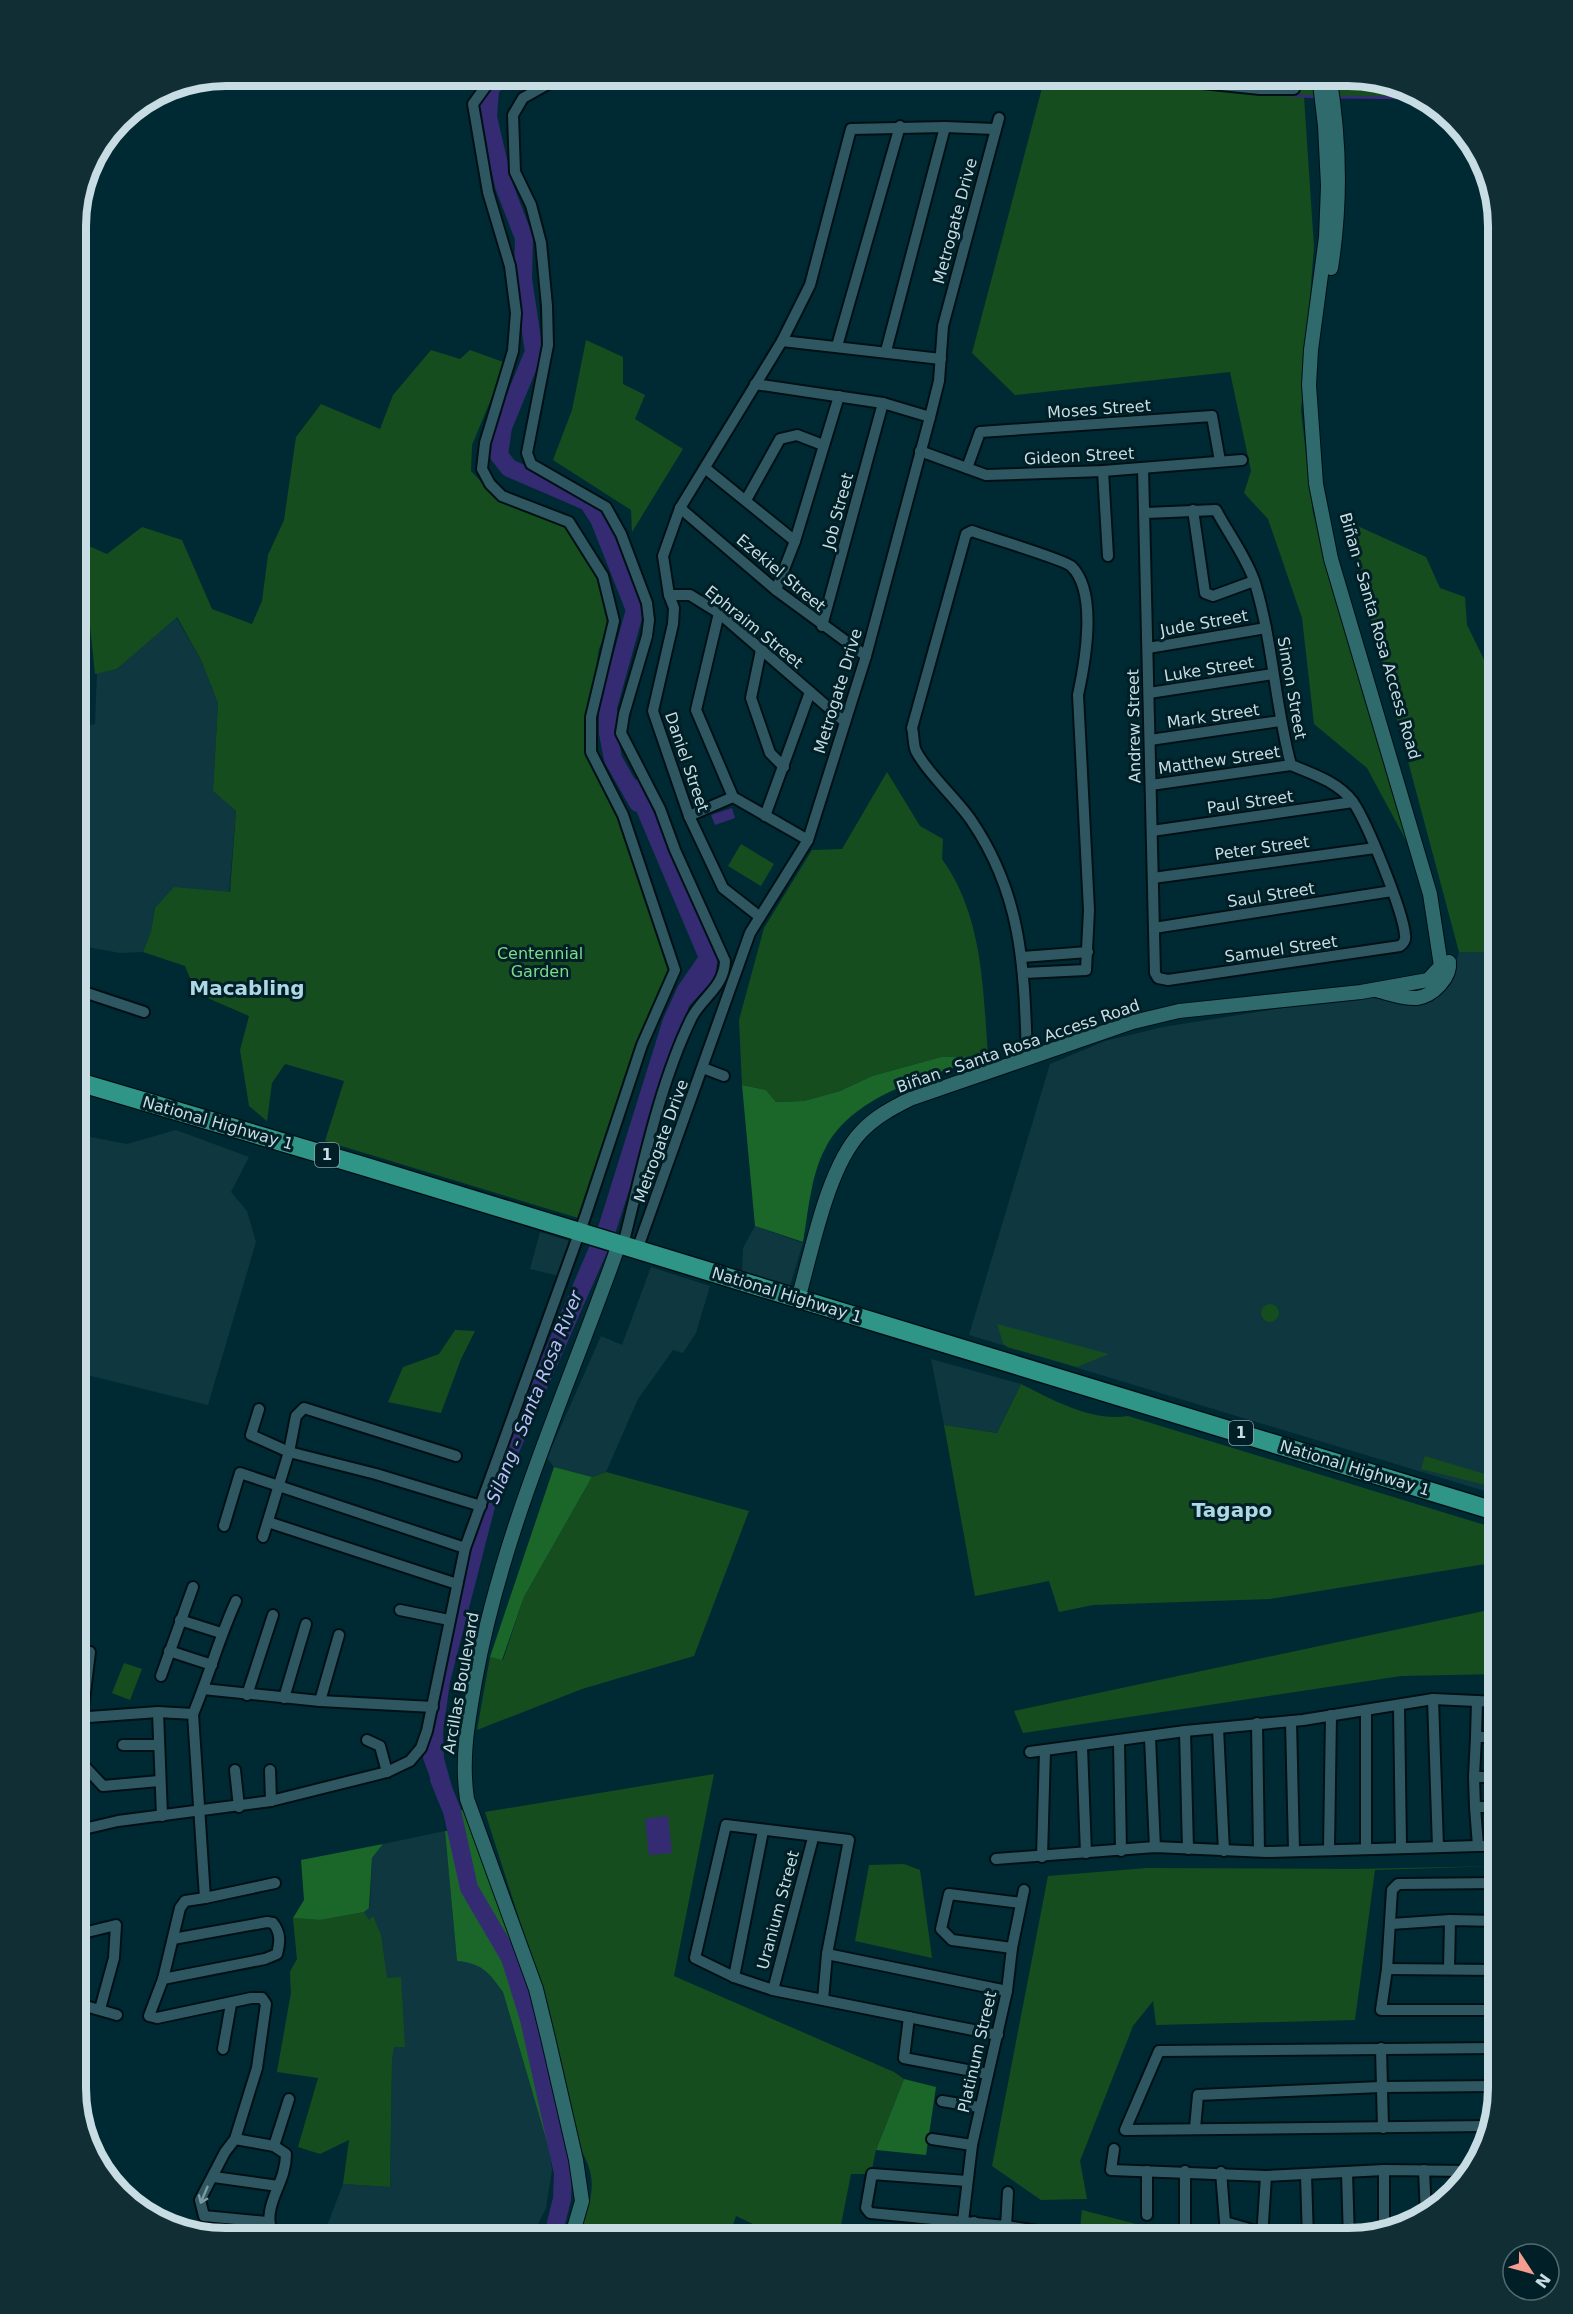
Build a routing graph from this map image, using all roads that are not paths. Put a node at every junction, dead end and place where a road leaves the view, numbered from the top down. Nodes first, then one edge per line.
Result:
1 (486, 86) edge
2 (544, 86) edge
3 (1258, 86) edge
4 (1324, 86) edge
5 (1328, 86) edge
6 (1294, 89) dead end
7 (1327, 91) junction
8 (999, 118) dead end
9 (900, 126) junction
10 (945, 127) junction
11 (995, 129) junction
12 (782, 340) junction
13 (837, 346) junction
14 (886, 351) junction
15 (941, 359) junction
16 (755, 384) junction
17 (839, 396) junction
18 (884, 403) junction
19 (930, 417) junction
20 (823, 445) junction
21 (920, 451) junction
22 (1242, 460) dead end
23 (1220, 461) junction
24 (705, 468) junction
25 (968, 468) junction
26 (1143, 468) junction
27 (1103, 471) junction
28 (746, 500) junction
29 (680, 508) junction
30 (1193, 510) junction
31 (1146, 513) junction
32 (795, 541) junction
33 (1108, 556) dead end
34 (1254, 581) junction
35 (776, 590) junction
36 (669, 595) junction
37 (719, 613) junction
38 (822, 626) junction
39 (1266, 628) junction
40 (1148, 648) junction
41 (760, 650) junction
42 (866, 656) junction
43 (1273, 674) junction
44 (810, 692) junction
45 (1149, 693) junction
46 (1280, 721) junction
47 (845, 722) junction
48 (1150, 740) junction
49 (1291, 765) junction
50 (784, 767) junction
51 (1151, 785) junction
52 (733, 797) junction
53 (1353, 802) junction
54 (689, 816) junction
55 (765, 816) junction
56 (1152, 831) junction
57 (808, 840) junction
58 (1375, 848) junction
59 (1153, 878) junction
60 (1392, 891) junction
61 (760, 917) junction
62 (1154, 928) junction
63 (1404, 943) joint
64 (1088, 952) junction
65 (1022, 957) junction
66 (1024, 973) junction
67 (1161, 980) joint
68 (86, 993) edge
69 (144, 1012) dead end
70 (1027, 1057) junction
71 (703, 1068) junction
72 (724, 1076) dead end
73 (86, 1084) edge
74 (579, 1233) junction
75 (627, 1246) junction
76 (798, 1299) junction
77 (259, 1409) dead end
78 (289, 1452) junction
79 (456, 1456) dead end
80 (280, 1485) junction
81 (481, 1506) junction
82 (1488, 1509) edge
83 (268, 1522) junction
84 (224, 1526) dead end
85 (263, 1537) dead end
86 (465, 1548) junction
87 (457, 1584) junction
88 (193, 1587) dead end
89 (236, 1601) dead end
90 (400, 1610) dead end
91 (273, 1615) dead end
92 (180, 1620) junction
93 (449, 1620) junction
94 (306, 1624) dead end
95 (221, 1633) junction
96 (339, 1635) dead end
97 (169, 1651) junction
98 (90, 1652) dead end
99 (212, 1665) junction
100 (86, 1674) edge
101 (161, 1676) dead end
102 (203, 1689) junction
103 (247, 1695) junction
104 (284, 1698) junction
105 (1433, 1699) junction
106 (320, 1701) junction
107 (1477, 1701) junction
108 (1488, 1702) edge
109 (1399, 1705) junction
110 (433, 1707) junction
111 (1366, 1710) junction
112 (158, 1712) junction
113 (193, 1714) junction
114 (1331, 1715) junction
115 (86, 1717) edge
116 (1291, 1720) junction
117 (1257, 1723) junction
118 (1218, 1728) junction
119 (1185, 1731) junction
120 (1476, 1737) junction
121 (1488, 1737) edge
122 (1150, 1738) junction
123 (367, 1740) dead end
124 (1119, 1742) junction
125 (123, 1745) dead end
126 (159, 1745) junction
127 (1082, 1747) junction
128 (1045, 1751) junction
129 (1030, 1752) dead end
130 (86, 1768) edge
131 (235, 1770) dead end
132 (270, 1770) dead end
133 (387, 1772) junction
134 (1474, 1777) junction
135 (1488, 1777) edge
136 (159, 1781) junction
137 (271, 1801) junction
138 (239, 1807) junction
139 (1475, 1807) junction
140 (1488, 1807) edge
141 (197, 1810) junction
142 (162, 1816) junction
143 (86, 1828) edge
144 (763, 1831) junction
145 (813, 1838) junction
146 (1438, 1846) junction
147 (1478, 1846) junction
148 (1488, 1846) edge
149 (1155, 1847) junction
150 (1401, 1847) junction
151 (1366, 1848) junction
152 (1188, 1849) junction
153 (1329, 1849) junction
154 (1294, 1850) junction
155 (1121, 1851) junction
156 (1224, 1851) junction
157 (1259, 1851) junction
158 (1086, 1853) junction
159 (1042, 1857) junction
160 (996, 1859) dead end
161 (275, 1883) dead end
162 (1488, 1883) edge
163 (1024, 1890) dead end
164 (205, 1898) junction
165 (1021, 1903) junction
166 (1450, 1920) junction
167 (1488, 1921) edge
168 (1390, 1924) junction
169 (86, 1932) edge
170 (173, 1939) junction
171 (1012, 1948) junction
172 (827, 1954) junction
173 (1387, 1969) junction
174 (1449, 1969) junction
175 (1488, 1970) edge
176 (734, 1977) junction
177 (163, 1979) junction
178 (773, 1990) junction
179 (1007, 1991) junction
180 (823, 2000) junction
181 (231, 2004) junction
182 (86, 2005) edge
183 (99, 2009) junction
184 (1488, 2010) edge
185 (117, 2015) dead end
186 (909, 2017) junction
187 (998, 2035) junction
188 (1381, 2048) junction
189 (1488, 2048) edge
190 (223, 2049) dead end
191 (988, 2074) junction
192 (1488, 2086) edge
193 (1382, 2087) junction
194 (289, 2099) dead end
195 (942, 2101) dead end
196 (979, 2107) junction
197 (1483, 2126) edge
198 (1195, 2128) junction
199 (1383, 2128) junction
200 (235, 2139) junction
201 (932, 2139) dead end
202 (972, 2145) junction
203 (274, 2146) junction
204 (1114, 2149) dead end
205 (1384, 2170) junction
206 (1424, 2170) junction
207 (1147, 2171) junction
208 (1185, 2171) junction
209 (1461, 2171) edge
210 (1221, 2172) junction
211 (1347, 2173) junction
212 (1306, 2175) junction
213 (1266, 2176) junction
214 (214, 2177) junction
215 (967, 2181) junction
216 (278, 2186) junction
217 (1008, 2192) dead end
218 (1426, 2205) edge
219 (1147, 2215) dead end
220 (968, 2221) junction
221 (267, 2222) junction
222 (1384, 2224) edge
223 (1006, 2226) junction
224 (269, 2228) edge
225 (574, 2228) edge
226 (970, 2228) edge
227 (1019, 2228) edge
228 (1185, 2228) dead end
229 (1241, 2228) edge
230 (1263, 2228) edge
231 (1308, 2228) edge
232 (1349, 2228) edge

1 - 74 street
2 - 75 street
3 - 6 street
4 - 7 main road, Biñan - Santa Rosa Access Road
5 - 7 main road, Biñan - Santa Rosa Access Road
7 - 70 main road, Biñan - Santa Rosa Access Road
8 - 11 street, Metrogate Drive
9 - 10 street
9 - 12 street
9 - 13 street
10 - 11 street
10 - 14 street
11 - 15 street, Metrogate Drive
12 - 13 street
12 - 16 street
13 - 14 street
14 - 15 street
15 - 19 street, Metrogate Drive
16 - 17 street
16 - 24 street
17 - 18 street
17 - 20 street
18 - 19 street
18 - 38 street, Job Street
19 - 21 street, Metrogate Drive
20 - 28 street
20 - 32 street
21 - 25 street, Gideon Street
21 - 42 street, Metrogate Drive
22 - 23 street, Gideon Street
23 - 25 street, Moses Street
23 - 26 street, Gideon Street
24 - 28 street
24 - 29 street
25 - 27 street, Gideon Street
26 - 27 street, Gideon Street
26 - 31 street, Andrew Street
27 - 33 street
28 - 32 street
29 - 35 street, Ezekiel Street
29 - 36 street
30 - 31 street
30 - 34 street, Simon Street
30 - 34 street
31 - 40 street, Andrew Street
32 - 35 street
34 - 39 street, Simon Street
35 - 38 street, Ezekiel Street
36 - 37 street, Ephraim Street
36 - 54 street, Daniel Street
37 - 41 street, Ephraim Street
37 - 52 street
38 - 42 street, Ezekiel Street
39 - 40 street, Jude Street
39 - 43 street, Simon Street
40 - 45 street, Andrew Street
41 - 44 street, Ephraim Street
41 - 50 street
42 - 47 street, Metrogate Drive
43 - 45 street, Luke Street
43 - 46 street, Simon Street
44 - 47 street, Ephraim Street
44 - 50 street
45 - 48 street, Andrew Street
46 - 48 street, Mark Street
46 - 49 street, Simon Street
47 - 57 street, Metrogate Drive
48 - 51 street, Andrew Street
49 - 51 street, Matthew Street
49 - 53 street, Simon Street
50 - 55 street
51 - 56 street, Andrew Street
52 - 54 street
52 - 55 street
53 - 56 street, Paul Street
53 - 58 street, Simon Street
54 - 61 street, Daniel Street
55 - 57 street
56 - 59 street, Andrew Street
57 - 61 street, Metrogate Drive
58 - 59 street, Peter Street
58 - 60 street, Simon Street
59 - 62 street, Andrew Street
60 - 62 street, Saul Street
60 - 63 street, Simon Street
61 - 71 street, Metrogate Drive
62 - 67 street, Andrew Street
63 - 67 street, Samuel Street
64 - 65 street
64 - 65 street
64 - 66 street
65 - 66 street
66 - 70 street
68 - 69 street
70 - 76 main road, Biñan - Santa Rosa Access Road
71 - 72 street
71 - 75 street, Metrogate Drive
73 - 74 highway, National Highway 1 / 1
74 - 75 highway, National Highway 1 / 1
74 - 81 street
75 - 76 highway, National Highway 1 / 1
75 - 225 main road, Arcillas Boulevard
76 - 82 highway, National Highway 1 / 1
77 - 78 street
78 - 79 street
78 - 80 street
78 - 81 street
80 - 83 street
80 - 84 street
80 - 86 street
81 - 86 street
83 - 85 street
83 - 87 street
86 - 87 street
87 - 93 street
88 - 92 street
89 - 95 street
90 - 93 street
91 - 103 street
92 - 95 street
92 - 97 street
93 - 110 street
94 - 104 street
95 - 99 street
96 - 106 street
97 - 99 street
97 - 101 street
98 - 100 street
99 - 102 street
102 - 103 street
102 - 113 street
103 - 104 street
104 - 106 street
105 - 107 street
105 - 109 street
105 - 146 street
106 - 110 street
107 - 108 street
107 - 120 street
109 - 111 street
109 - 150 street
110 - 133 street
111 - 114 street
111 - 151 street
112 - 113 street
112 - 115 street
112 - 126 street
113 - 141 street
114 - 116 street
114 - 153 street
116 - 117 street
116 - 154 street
117 - 118 street
117 - 157 street
118 - 119 street
118 - 156 street
119 - 122 street
119 - 152 street
120 - 121 street
120 - 134 street
122 - 124 street
122 - 149 street
123 - 133 street
124 - 127 street
124 - 155 street
125 - 126 street
126 - 136 street
127 - 128 street
127 - 158 street
128 - 129 street
128 - 159 street
130 - 136 street
131 - 138 street
132 - 137 street
133 - 137 street
134 - 135 street
134 - 139 street
136 - 142 street
137 - 138 street
138 - 141 street
139 - 140 street
139 - 147 street
141 - 142 street
141 - 164 street
142 - 143 street
144 - 145 street
144 - 176 street
144 - 176 street
145 - 172 street
145 - 178 street, Uranium Street
146 - 147 street
146 - 150 street
147 - 148 street
149 - 152 street
149 - 155 street
150 - 151 street
151 - 153 street
152 - 156 street
153 - 154 street
154 - 157 street
155 - 158 street
156 - 157 street
158 - 159 street
159 - 160 street
161 - 164 street
162 - 168 street
163 - 165 street, Platinum Street
164 - 170 street
165 - 171 street, Platinum Street
165 - 171 street
166 - 167 street
166 - 168 street
166 - 174 street
168 - 173 street
169 - 183 street
170 - 177 street
170 - 177 street
171 - 179 street, Platinum Street
172 - 179 street
172 - 180 street
173 - 174 street
173 - 184 street
174 - 175 street
176 - 178 street
177 - 181 street
178 - 180 street
179 - 187 street, Platinum Street
180 - 186 street
181 - 190 street
181 - 200 street
182 - 183 street
183 - 185 street
186 - 187 street
186 - 191 street
187 - 191 street, Platinum Street
188 - 189 street
188 - 193 street
188 - 198 street
191 - 196 street, Platinum Street
192 - 193 street
193 - 198 street
193 - 199 street
194 - 203 street
195 - 196 street
196 - 202 street, Platinum Street
197 - 199 street
198 - 199 street
200 - 203 street
200 - 214 street
201 - 202 street
202 - 215 street, Platinum Street
203 - 216 street
204 - 207 street
205 - 206 street
205 - 211 street
205 - 222 street
206 - 209 street
206 - 218 street
207 - 208 street
207 - 219 street
208 - 210 street
208 - 228 street
210 - 213 street
210 - 229 street
211 - 212 street
211 - 232 street
212 - 213 street
212 - 231 street
213 - 230 street
214 - 216 street
214 -> 221 street
215 - 220 street, Platinum Street
215 - 220 street
216 - 221 street
217 - 223 street
220 - 223 street
220 - 226 street, Platinum Street
221 - 224 street
223 - 227 street

